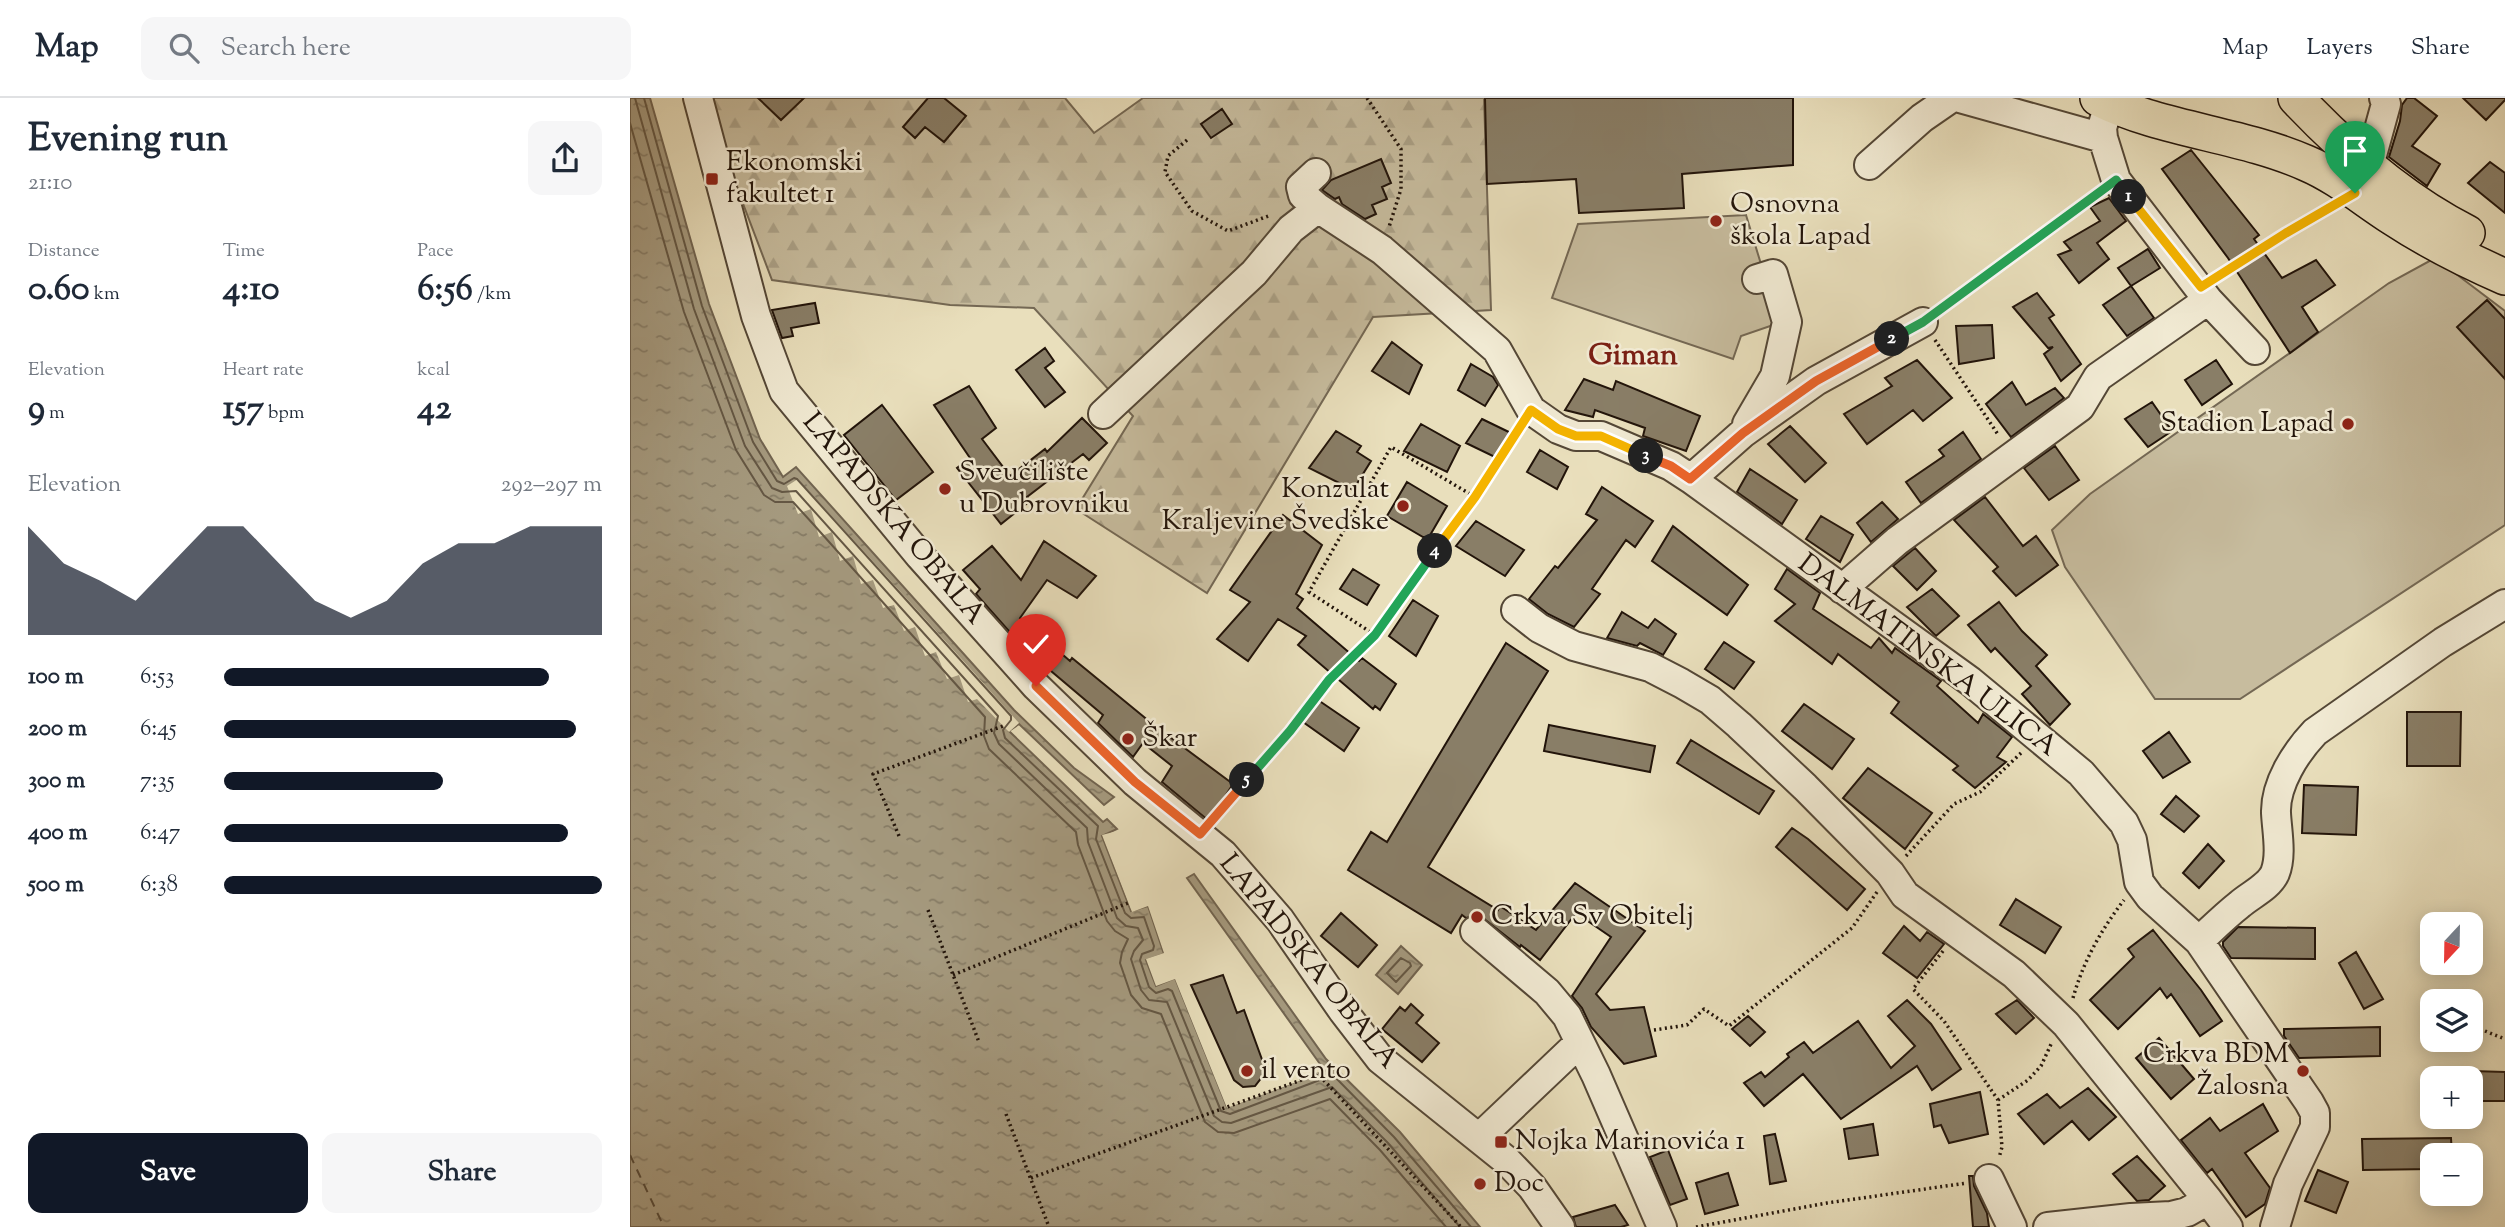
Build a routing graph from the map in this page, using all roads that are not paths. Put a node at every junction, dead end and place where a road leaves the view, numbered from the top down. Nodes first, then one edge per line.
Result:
1 (698, 98) edge
2 (1951, 98) edge
3 (1960, 98) edge
4 (2296, 98) edge
5 (2384, 98) edge
6 (2104, 101) edge
7 (2103, 138) junction
8 (1869, 165) dead end
9 (1316, 173) dead end
10 (2362, 180) junction
11 (1318, 208) junction
12 (2505, 250) edge
13 (2505, 277) edge
14 (1757, 279) dead end
15 (2205, 293) junction
16 (1923, 322) road end
17 (2255, 350) dead end
18 (1103, 414) dead end
19 (1743, 433) junction
20 (1690, 479) junction
21 (1842, 589) junction
22 (2505, 604) edge
23 (1516, 610) dead end
24 (1475, 931) dead end
25 (2199, 942) junction
26 (1579, 1043) junction
27 (1479, 1138) junction
28 (1989, 1179) road end
29 (2198, 1213) edge
30 (1560, 1227) edge
31 (1662, 1227) edge
32 (2012, 1227) edge
33 (2048, 1227) edge
34 (2228, 1227) edge
35 (2275, 1227) edge

1 - 27 street, LAPADSKA OBALA
2 - 8 street
3 - 7 street
4 - 10 main road
5 - 10 street
6 - 7 street
6 - 10 main road
7 - 15 street
9 - 11 street
10 - 12 main road
10 - 13 main road
11 - 18 street
11 - 20 street, DALMATINSKA ULICA
14 - 19 street
15 - 17 street
15 - 21 street
16 - 19 street
19 - 20 street
20 - 21 street, DALMATINSKA ULICA
21 - 25 street, DALMATINSKA ULICA
22 - 25 street
23 - 29 street
24 - 26 street
25 - 35 street, DALMATINSKA ULICA
26 - 27 street
26 - 31 street
27 - 30 street, LAPADSKA OBALA
28 - 32 street
29 - 33 street
29 - 34 street

